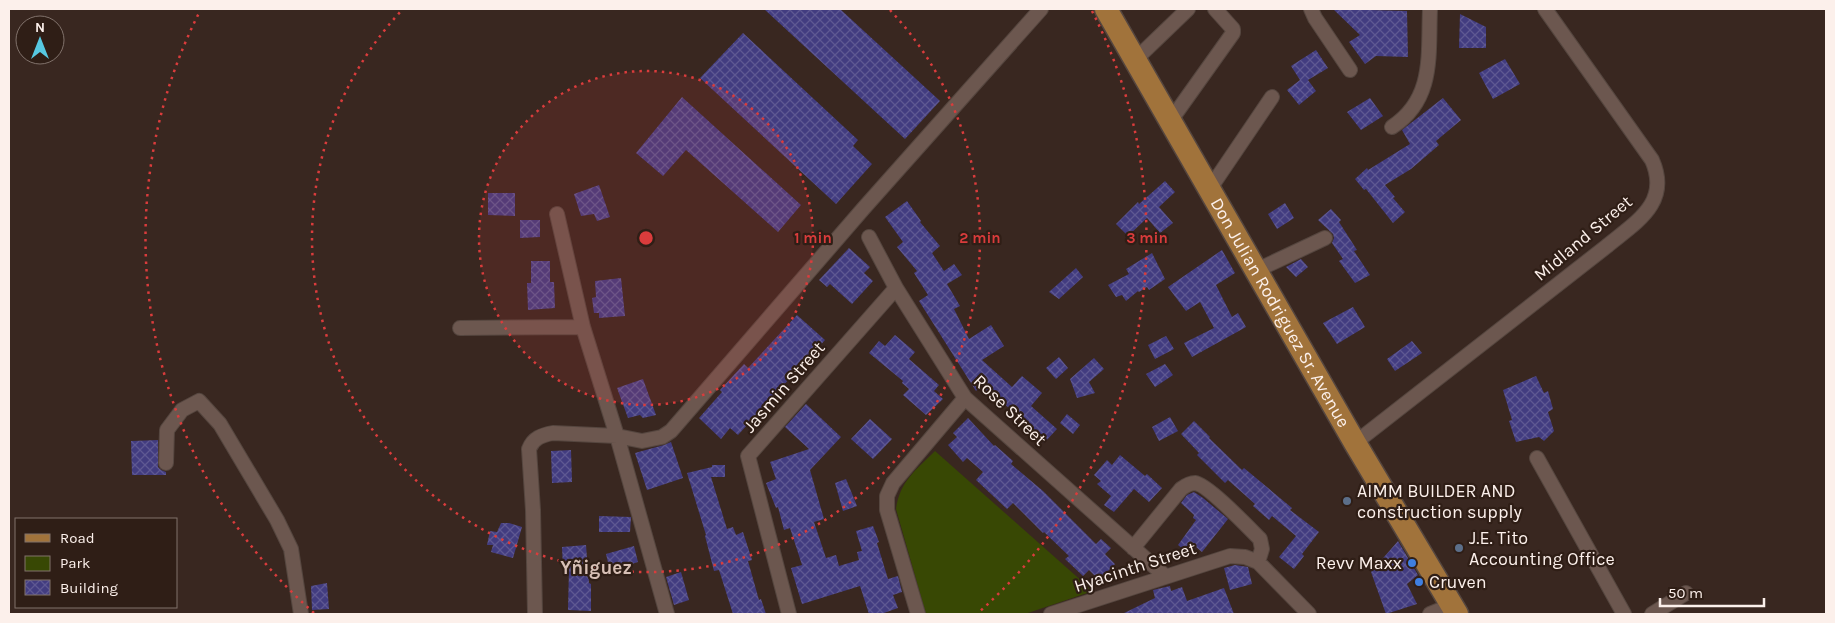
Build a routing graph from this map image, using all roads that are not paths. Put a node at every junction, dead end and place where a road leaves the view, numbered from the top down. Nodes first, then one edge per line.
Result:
1 (1041, 9) edge
2 (1106, 9) edge
3 (1188, 9) edge
4 (1215, 9) edge
5 (1311, 9) edge
6 (1430, 9) edge
7 (1545, 9) edge
8 (1136, 59) junction
9 (1350, 70) dead end
10 (1272, 97) dead end
11 (1171, 120) junction
12 (1392, 127) dead end
13 (1209, 190) junction
14 (557, 214) dead end
15 (869, 237) dead end
16 (1325, 238) dead end
17 (1255, 271) junction
18 (896, 288) junction
19 (583, 327) junction
20 (460, 328) dead end
21 (965, 398) junction
22 (616, 436) junction
23 (1355, 443) junction
24 (1537, 458) dead end
25 (166, 463) dead end
26 (1133, 548) junction
27 (1258, 562) junction
28 (1165, 576) junction
29 (1686, 593) dead end
30 (1454, 610) edge
31 (301, 614) edge
32 (536, 614) edge
33 (666, 614) edge
34 (789, 614) edge
35 (918, 614) edge
36 (1052, 614) edge
37 (1309, 614) edge
38 (1430, 614) edge
39 (1624, 614) edge
40 (1652, 614) edge

1 - 22 street
2 - 8 main road, Don Julian Rodriguez Sr. Avenue
3 - 8 street
4 - 11 street
5 - 9 street
6 - 12 street
7 - 23 street, Midland Street
8 - 11 main road, Don Julian Rodriguez Sr. Avenue
10 - 13 street
11 - 13 main road, Don Julian Rodriguez Sr. Avenue
13 - 17 main road, Don Julian Rodriguez Sr. Avenue
14 - 19 street
15 - 18 street, Rose Street
16 - 17 street
17 - 23 main road, Don Julian Rodriguez Sr. Avenue
18 - 21 street, Rose Street
18 - 34 street, Jasmin Street
19 - 20 street
19 - 22 street
21 - 26 street, Rose Street
21 - 35 street
22 - 32 street
22 - 33 street
23 - 30 main road, Don Julian Rodriguez Sr. Avenue
24 - 39 street
25 - 31 street
26 - 27 street
26 - 28 street, Rose Street
27 - 28 street, Hyacinth Street
27 - 37 street
28 - 36 street, Hyacinth Street
29 - 40 street
30 - 38 street

